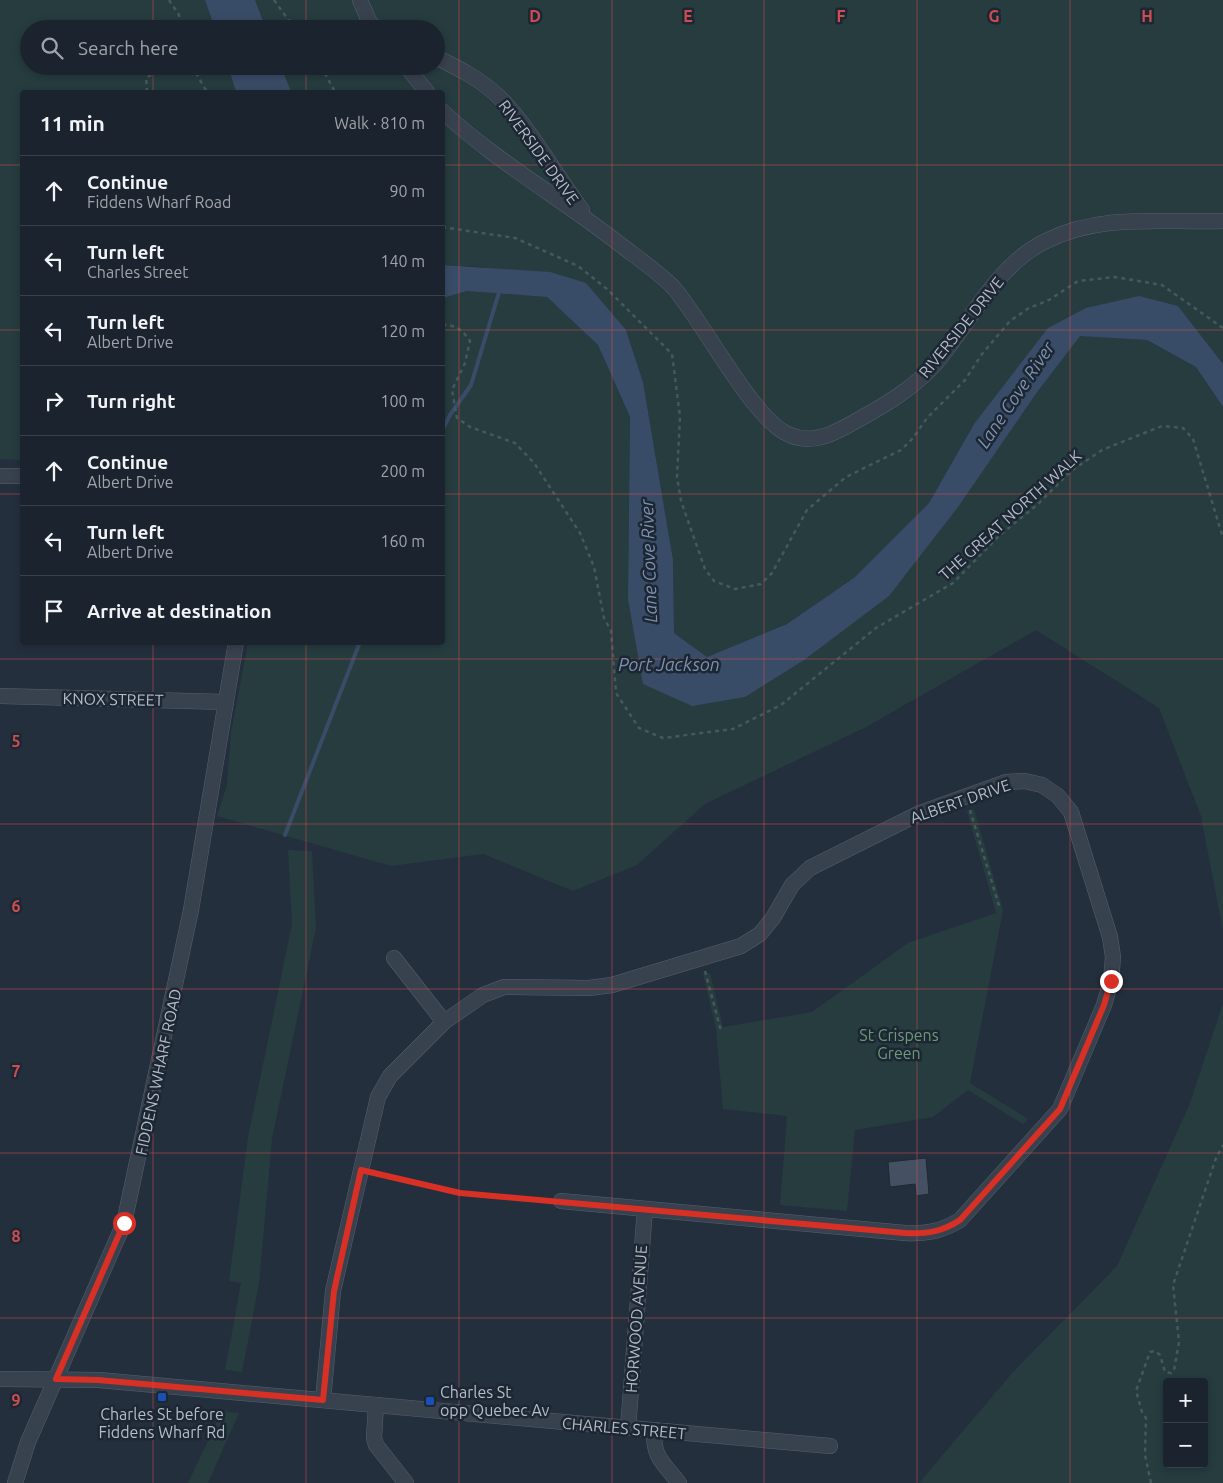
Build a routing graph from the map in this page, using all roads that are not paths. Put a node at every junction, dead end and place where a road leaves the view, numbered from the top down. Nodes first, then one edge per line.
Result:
1 (360, 0) edge
2 (369, 20) edge
3 (445, 62) edge
4 (413, 75) edge
5 (425, 90) edge
6 (445, 114) edge
7 (589, 219) junction
8 (1223, 221) edge
9 (0, 476) edge
10 (20, 476) edge
11 (236, 645) edge
12 (0, 696) edge
13 (226, 702) junction
14 (394, 958) dead end
15 (444, 1022) junction
16 (561, 1201) road end
17 (645, 1209) junction
18 (0, 1379) edge
19 (56, 1379) junction
20 (323, 1400) junction
21 (376, 1405) junction
22 (628, 1428) junction
23 (654, 1430) junction
24 (830, 1446) dead end
25 (15, 1483) edge
26 (406, 1483) edge
27 (679, 1483) edge

1 - 2 street
3 - 7 street, RIVERSIDE DRIVE
4 - 5 street
6 - 7 street, RIVERSIDE DRIVE
7 - 8 street, RIVERSIDE DRIVE
9 - 10 street
11 - 13 street, FIDDENS WHARF ROAD
12 - 13 street, KNOX STREET
13 - 19 street, FIDDENS WHARF ROAD
14 - 15 street
15 - 17 street, ALBERT DRIVE
15 - 20 street, ALBERT DRIVE
16 - 17 street, ALBERT DRIVE
17 - 22 street, HORWOOD AVENUE
18 - 19 street, CHARLES STREET
19 - 20 street, CHARLES STREET
19 - 25 street, FIDDENS WHARF ROAD
20 - 21 street, CHARLES STREET
21 - 22 street, CHARLES STREET
21 - 26 street
22 - 23 street, CHARLES STREET
23 - 24 street, CHARLES STREET
23 - 27 street

